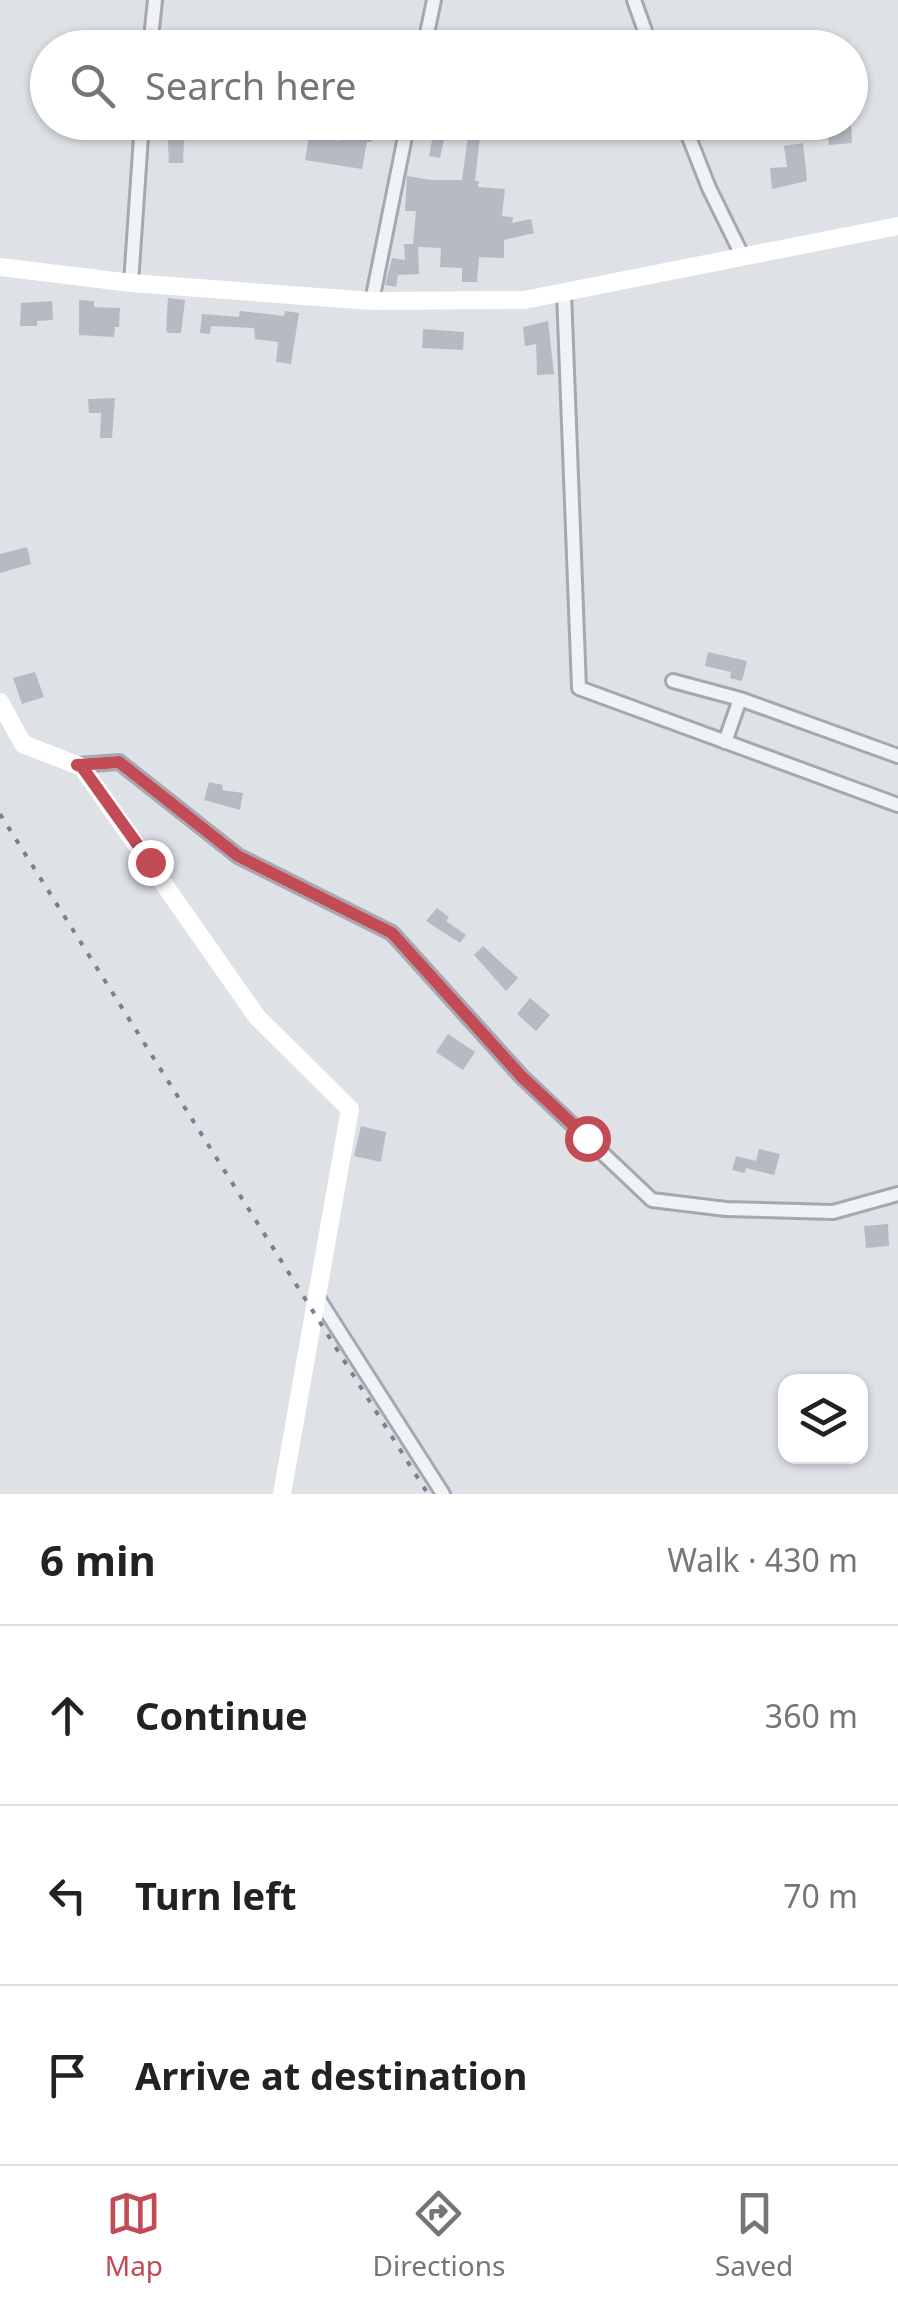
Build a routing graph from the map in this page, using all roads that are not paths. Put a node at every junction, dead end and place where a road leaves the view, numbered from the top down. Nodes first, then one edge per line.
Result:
1 (156, 0) edge
2 (434, 0) edge
3 (634, 0) edge
4 (152, 30) edge
5 (428, 30) edge
6 (644, 30) edge
7 (141, 140) edge
8 (404, 140) edge
9 (690, 140) edge
10 (898, 226) edge
11 (744, 256) junction
12 (0, 267) edge
13 (131, 284) junction
14 (564, 292) junction
15 (372, 301) junction
16 (673, 681) dead end
17 (740, 699) junction
18 (0, 702) edge
19 (725, 742) junction
20 (898, 756) edge
21 (77, 765) junction
22 (898, 805) edge
23 (898, 1194) edge
24 (318, 1298) junction
25 (282, 1494) edge
26 (443, 1494) edge

1 - 4 street
2 - 5 street
3 - 6 street
7 - 13 street
8 - 15 street
9 - 11 street
10 - 11 street
11 - 14 street
12 - 13 street
13 - 15 street
14 - 15 street
14 - 19 street
16 - 17 street
17 - 19 street
17 - 20 street
18 - 21 street
19 - 22 street
21 - 23 street
21 - 24 street
24 - 25 street
24 - 26 street

